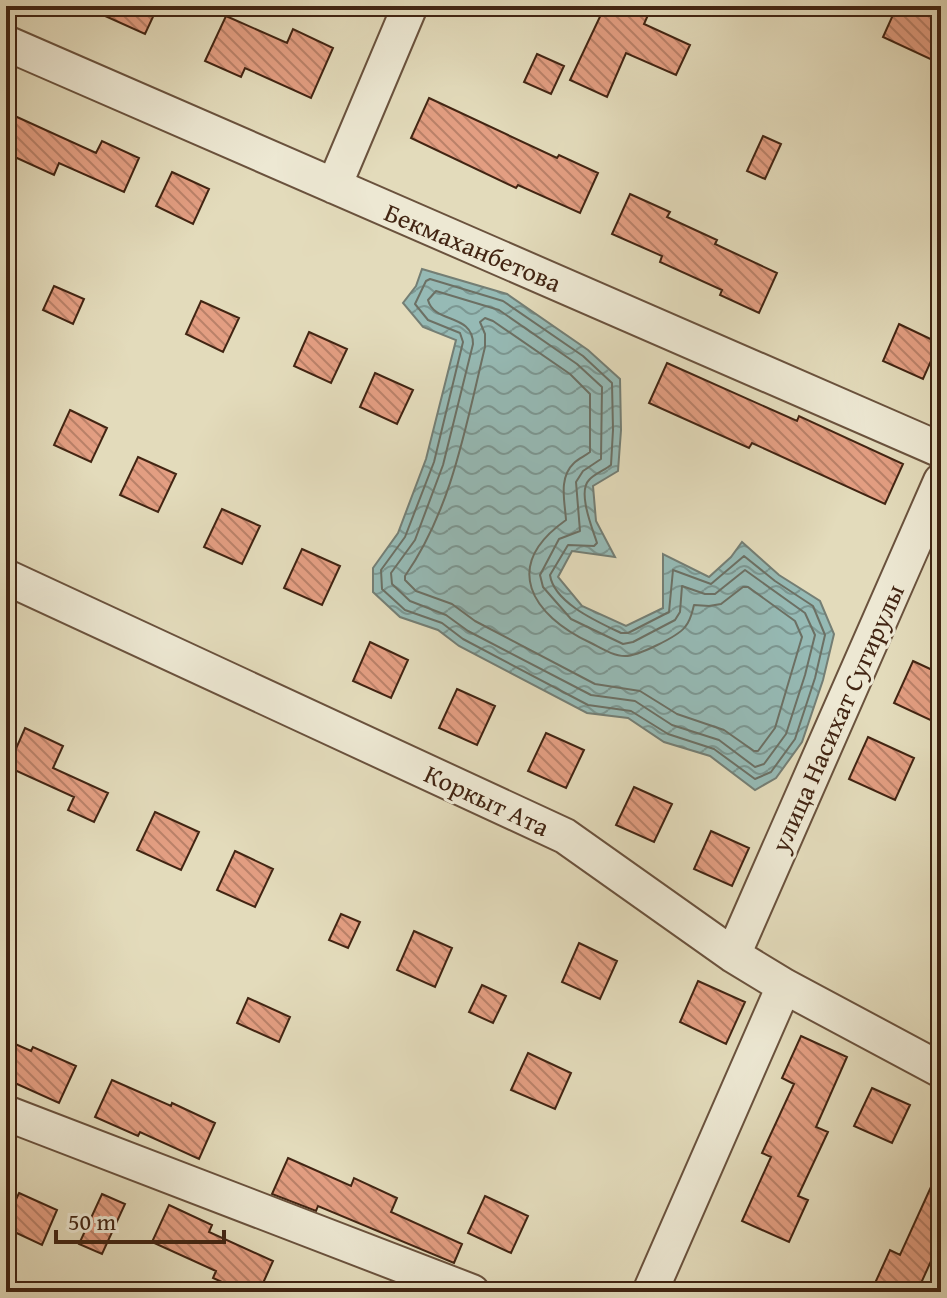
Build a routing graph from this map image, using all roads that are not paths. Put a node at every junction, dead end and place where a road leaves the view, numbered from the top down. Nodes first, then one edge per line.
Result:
1 (410, 6) edge
2 (6, 43) edge
3 (334, 186) junction
4 (941, 450) edge
5 (941, 481) edge
6 (6, 577) edge
7 (733, 955) junction
8 (784, 986) junction
9 (941, 1070) edge
10 (6, 1113) edge
11 (472, 1292) edge
12 (650, 1292) edge

1 - 3 street
2 - 3 street, Бекмаханбетова
3 - 4 street, Бекмаханбетова
5 - 7 street, улица Насихат Сугирулы
6 - 7 street, Коркыт Ата
7 - 8 street, Коркыт Ата
8 - 9 street, Коркыт Ата
8 - 12 street
10 - 11 street

